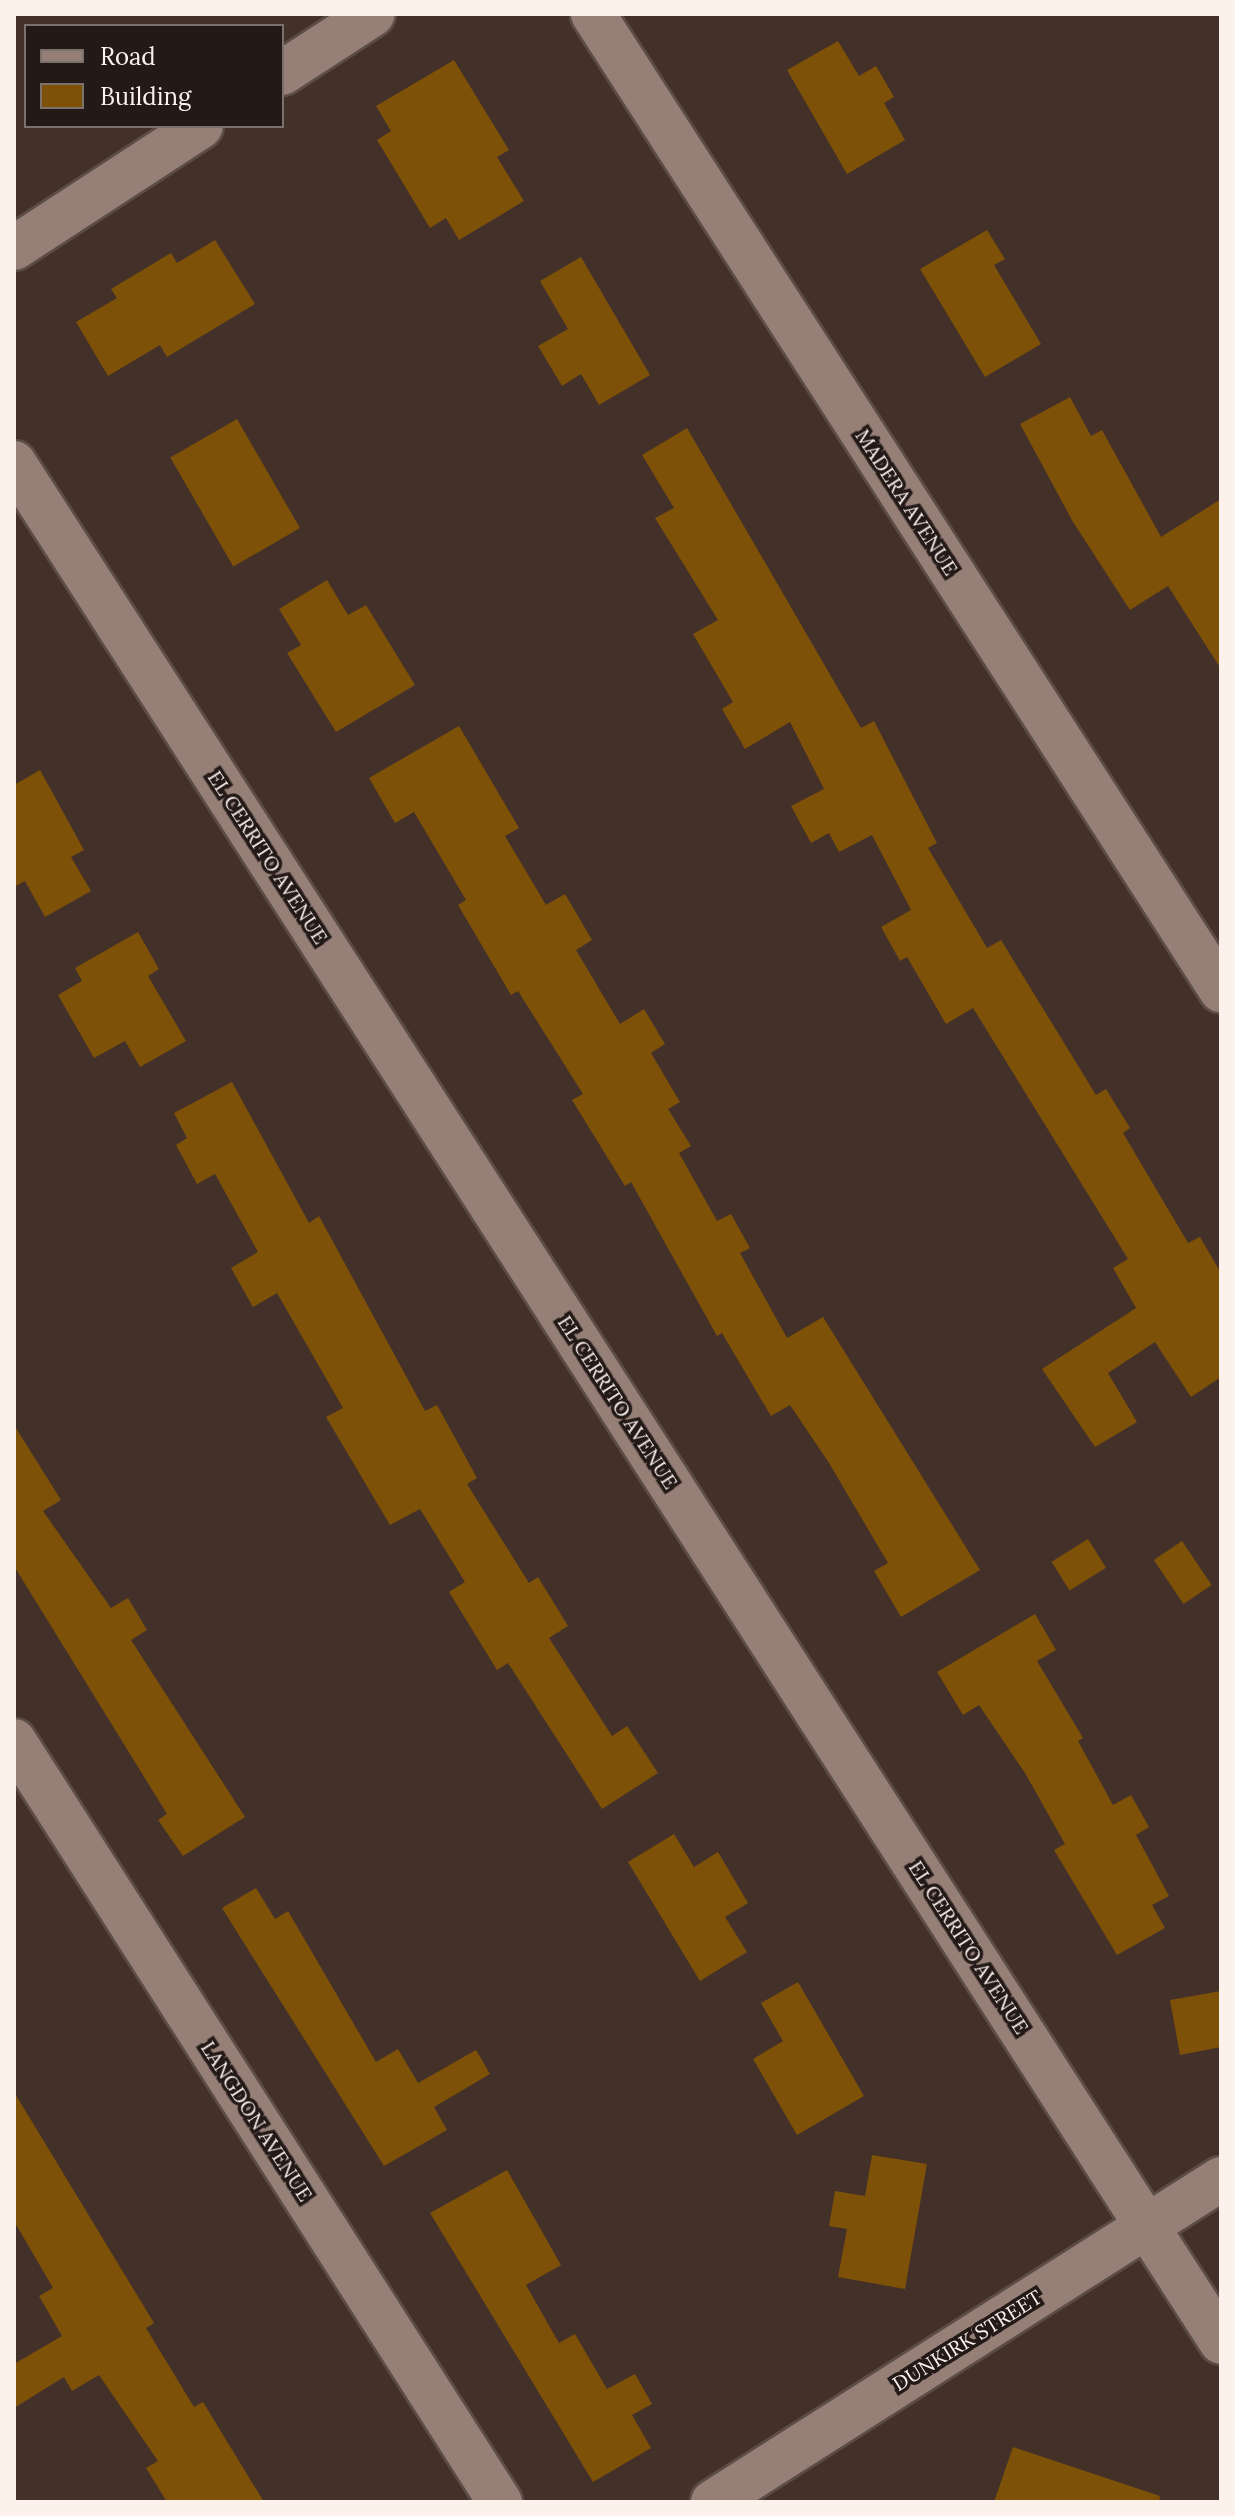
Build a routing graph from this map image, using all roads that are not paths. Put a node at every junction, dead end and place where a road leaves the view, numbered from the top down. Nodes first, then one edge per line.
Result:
1 (373, 14) edge
2 (593, 14) edge
3 (284, 72) edge
4 (198, 128) edge
5 (14, 248) edge
6 (14, 463) edge
7 (1221, 990) edge
8 (14, 1741) edge
9 (1221, 2179) edge
10 (1148, 2225) junction
11 (1221, 2342) edge
12 (500, 2502) edge
13 (713, 2502) edge

1 - 3 street
2 - 7 street, MADERA AVENUE
4 - 5 street
6 - 10 street, EL CERRITO AVENUE
8 - 12 street, LANGDON AVENUE
9 - 10 street, DUNKIRK STREET
10 - 11 street, EL CERRITO AVENUE
10 - 13 street, DUNKIRK STREET

